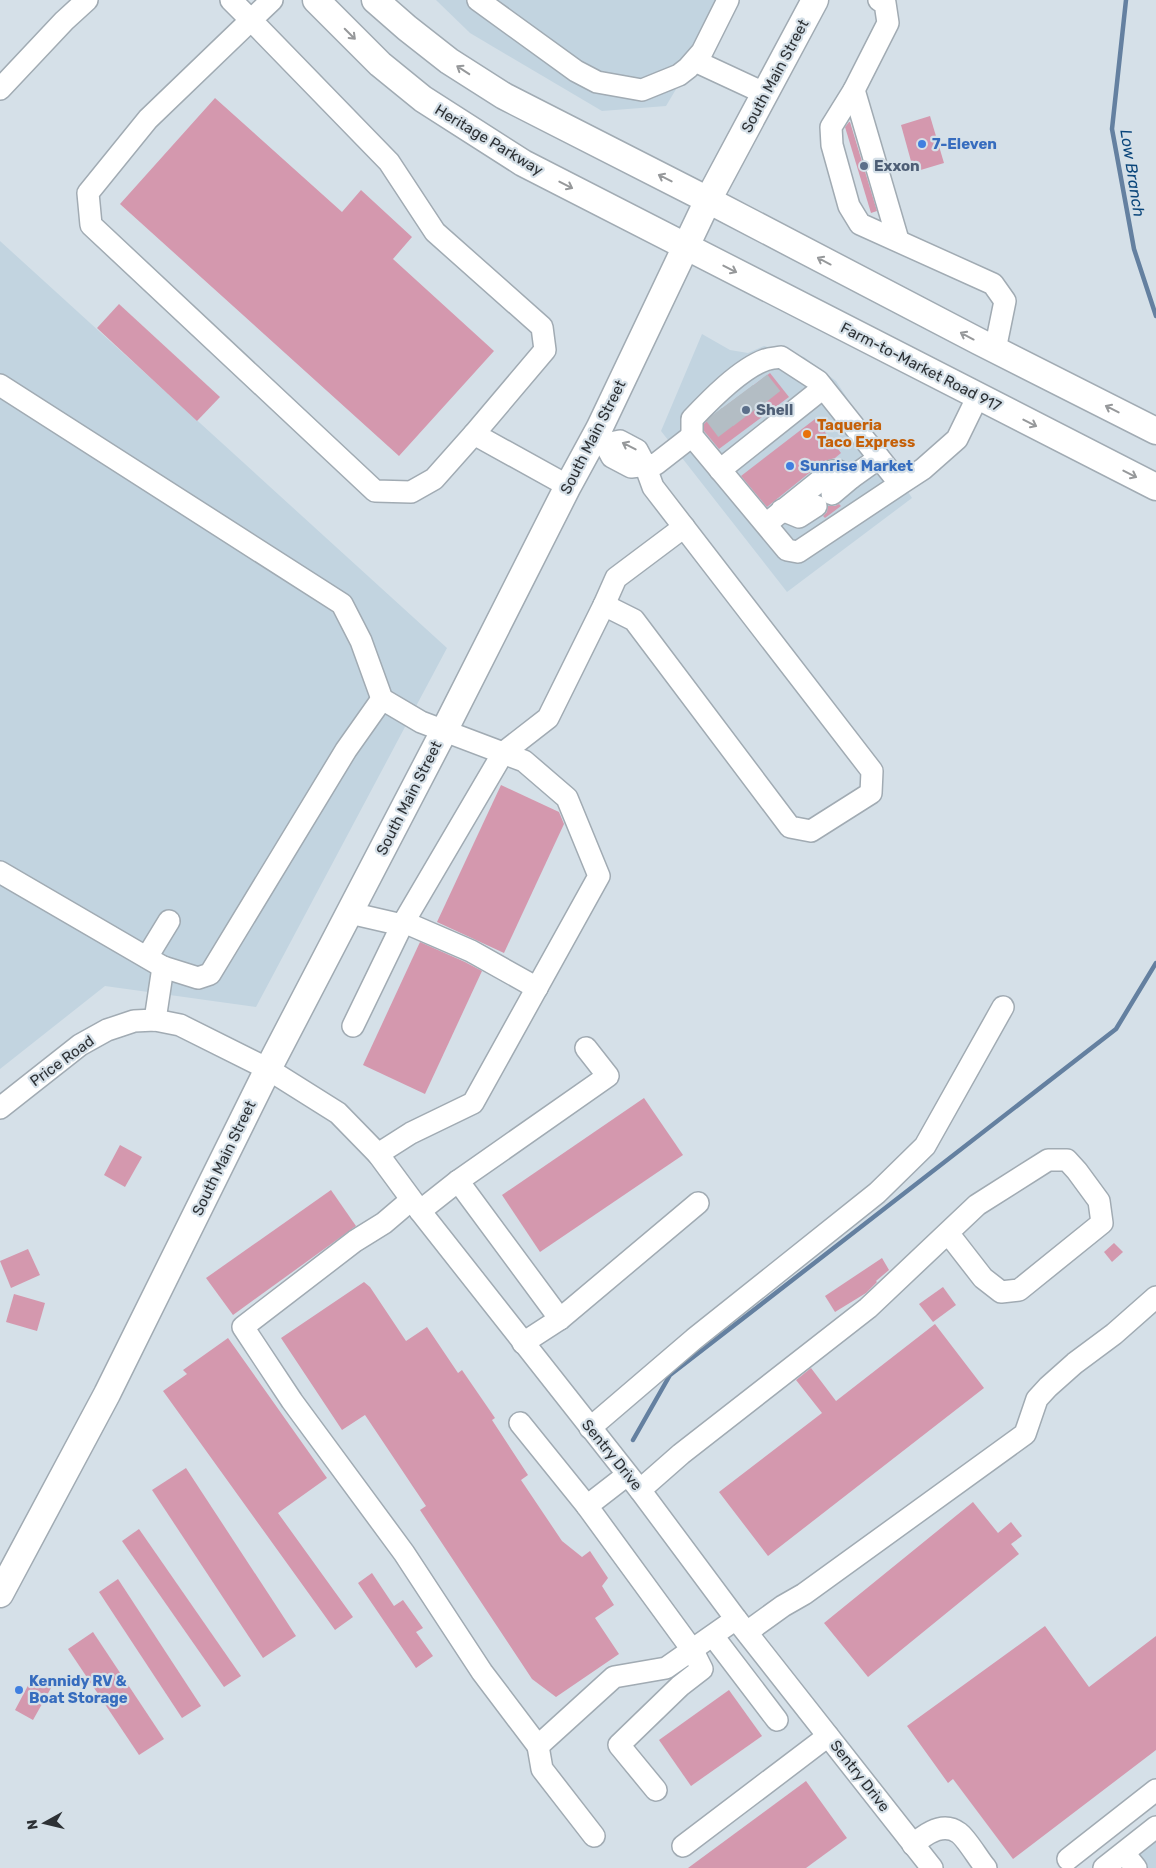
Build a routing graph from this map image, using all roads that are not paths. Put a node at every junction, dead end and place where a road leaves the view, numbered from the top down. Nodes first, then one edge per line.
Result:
1 (87, 0) edge
2 (231, 0) edge
3 (272, 0) edge
4 (316, 0) edge
5 (375, 0) edge
6 (478, 0) edge
7 (728, 0) edge
8 (815, 0) edge
9 (879, 0) edge
10 (251, 20) junction
11 (695, 61) junction
12 (0, 89) edge
13 (854, 90) junction
14 (766, 94) junction
15 (708, 200) junction
16 (898, 240) junction
17 (686, 246) junction
18 (994, 350) junction
19 (0, 385) edge
20 (823, 388) junction
21 (978, 396) junction
22 (1156, 431) edge
23 (474, 434) junction
24 (692, 436) junction
25 (599, 442) junction
26 (880, 458) junction
27 (645, 465) junction
28 (720, 470) junction
29 (851, 478) junction
30 (900, 484) junction
31 (568, 486) junction
32 (1156, 487) edge
33 (782, 510) junction
34 (766, 524) junction
35 (684, 527) junction
36 (604, 605) junction
37 (382, 699) junction
38 (444, 731) junction
39 (503, 753) junction
40 (0, 872) edge
41 (350, 913) junction
42 (169, 921) dead end
43 (403, 924) junction
44 (155, 962) junction
45 (537, 988) junction
46 (1003, 1007) dead end
47 (155, 1020) junction
48 (353, 1026) dead end
49 (586, 1048) dead end
50 (268, 1069) junction
51 (0, 1108) edge
52 (378, 1154) junction
53 (458, 1181) junction
54 (698, 1203) dead end
55 (415, 1205) junction
56 (948, 1233) junction
57 (1156, 1297) edge
58 (560, 1319) junction
59 (523, 1343) junction
60 (520, 1423) dead end
61 (590, 1428) junction
62 (633, 1482) junction
63 (587, 1506) junction
64 (0, 1594) edge
65 (742, 1625) junction
66 (713, 1636) junction
67 (693, 1651) junction
68 (777, 1720) dead end
69 (828, 1736) junction
70 (538, 1746) junction
71 (656, 1790) dead end
72 (1156, 1790) edge
73 (1156, 1828) edge
74 (594, 1836) dead end
75 (913, 1845) junction
76 (683, 1846) dead end
77 (1130, 1860) edge
78 (1066, 1865) edge
79 (932, 1868) edge
80 (986, 1868) edge
81 (1104, 1868) edge

1 - 12 street
2 - 10 street
3 - 10 street
4 -> 17 main road, Heritage Parkway
15 -> 5 main road
6 - 11 street
7 - 11 street
8 - 14 main road, South Main Street
9 - 13 street
10 - 23 street
10 - 23 street
11 - 14 street
13 - 16 street
13 - 16 street
14 - 15 main road, South Main Street
15 - 17 main road, South Main Street
18 -> 15 main road
16 - 18 street
17 -> 21 main road, Farm-to-Market Road 917
17 - 25 main road, South Main Street
22 -> 18 main road
19 - 37 street
20 - 24 street
20 - 26 street
20 - 28 street
21 - 30 street
21 -> 32 main road, Farm-to-Market Road 917
23 - 31 street
24 - 27 street
24 - 28 street
25 - 27 street
25 - 31 main road, South Main Street
26 - 29 street
26 - 30 street
27 - 35 street
28 - 34 street
29 - 33 street
29 - 33 street
30 - 34 street
31 - 38 main road, South Main Street
33 - 34 street
35 - 36 street
35 - 36 street
36 - 39 street
37 - 38 street
37 - 44 street
38 - 39 street
38 - 41 main road, South Main Street
39 - 43 street
39 - 45 street
40 - 44 street
41 - 43 street
41 - 50 main road, South Main Street
42 - 44 street
43 - 45 street
43 - 48 street
44 - 47 street
45 - 52 street
46 - 61 street
47 - 50 street, Price Road
47 - 51 street, Price Road
49 - 53 street
50 - 52 street, Sentry Drive
50 - 64 main road, South Main Street
52 - 55 street, Sentry Drive
53 - 55 street
53 - 58 street
54 - 58 street
55 - 59 street, Sentry Drive
55 - 70 street
56 - 56 street
56 - 62 street
57 - 65 street
58 - 59 street
59 - 61 street, Sentry Drive
60 - 63 street
61 - 62 street, Sentry Drive
62 - 63 street
62 - 65 street, Sentry Drive
63 - 67 street
65 - 66 street
65 - 69 street, Sentry Drive
66 - 67 street
66 - 68 street
67 - 70 street
67 - 71 street
69 - 75 street, Sentry Drive
69 - 76 street
70 - 74 street
72 - 78 street
73 - 77 street
75 - 79 street, Sentry Drive
75 - 80 street
77 - 81 street

